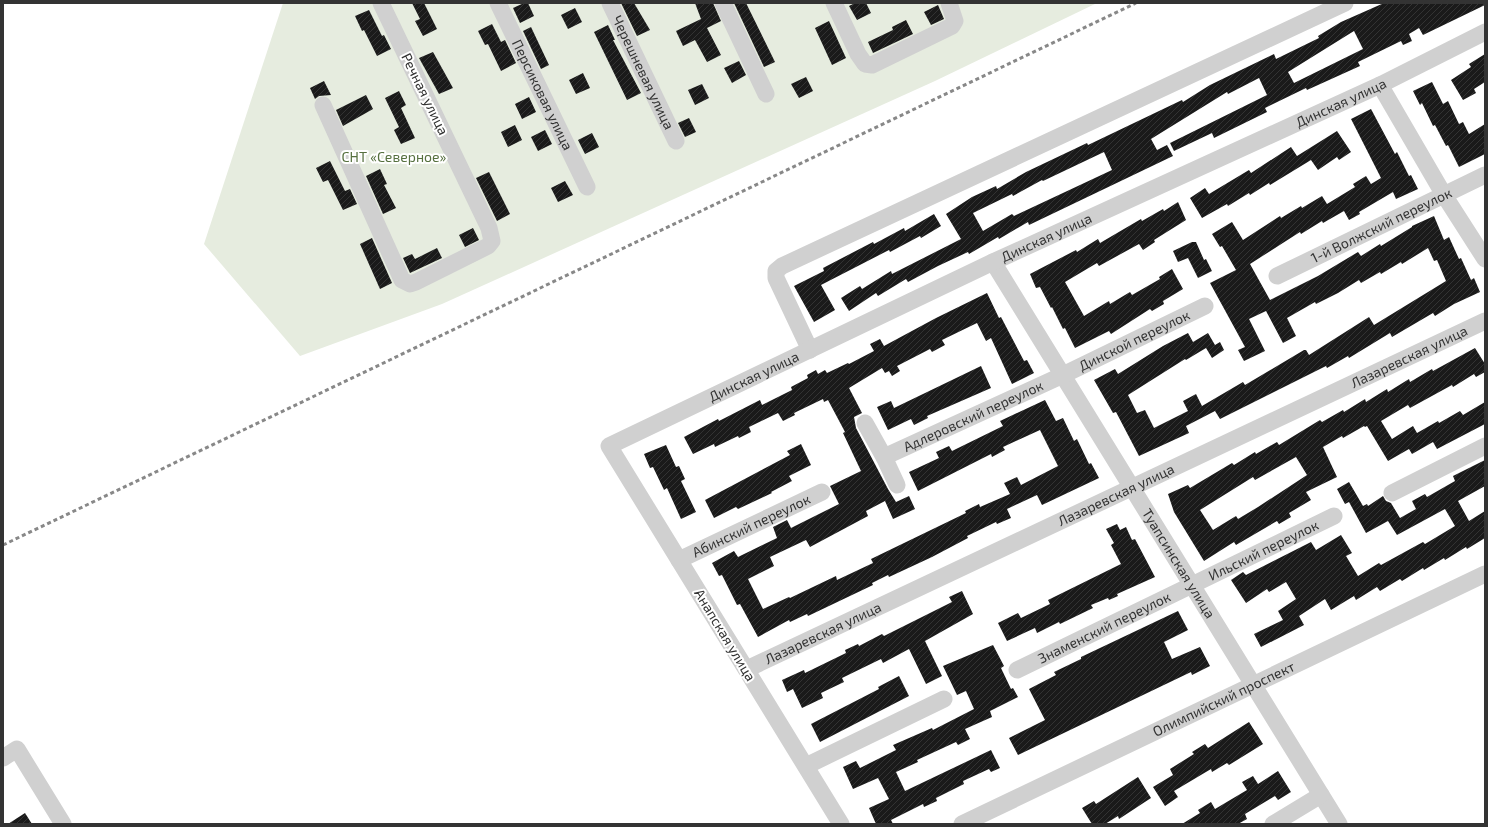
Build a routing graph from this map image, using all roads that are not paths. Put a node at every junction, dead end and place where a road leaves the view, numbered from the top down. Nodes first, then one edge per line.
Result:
1 (381, 3) edge
2 (498, 3) edge
3 (610, 3) edge
4 (723, 3) edge
5 (834, 3) edge
6 (1345, 3) edge
7 (952, 9) edge
8 (1485, 32) edge
9 (1380, 85) junction
10 (766, 94) dead end
11 (323, 105) dead end
12 (676, 141) dead end
13 (1485, 175) edge
14 (587, 187) dead end
15 (1444, 195) junction
16 (1485, 259) edge
17 (993, 262) junction
18 (1277, 276) dead end
19 (1205, 306) dead end
20 (1485, 321) edge
21 (810, 350) junction
22 (1063, 375) junction
23 (865, 423) dead end
24 (610, 446) joint
25 (1485, 446) edge
26 (884, 457) junction
27 (897, 484) dead end
28 (1133, 489) junction
29 (822, 492) dead end
30 (1392, 493) dead end
31 (1334, 516) dead end
32 (679, 560) junction
33 (1485, 574) edge
34 (1192, 584) junction
35 (746, 670) junction
36 (1017, 670) dead end
37 (1253, 685) junction
38 (944, 700) dead end
39 (3, 758) edge
40 (806, 766) junction
41 (1321, 795) junction
42 (63, 824) edge
43 (841, 824) edge
44 (962, 824) edge
45 (1274, 824) edge
46 (1339, 824) edge

1 - 11 street, Речная улица
2 - 14 street, Персиковая улица
3 - 12 street, Черешневая улица
4 - 10 street
5 - 7 street
6 - 21 street
8 - 9 street, Динская улица
9 - 15 street
9 - 17 street, Динская улица
13 - 15 street, 1-й Волжский переулок
15 - 16 street
15 - 18 street, 1-й Волжский переулок
17 - 21 street, Динская улица
17 - 22 street, Туапсинская улица
19 - 22 street, Динской переулок
20 - 28 street, Лазаревская улица
21 - 24 street, Динская улица
22 - 26 street, Адлеровский переулок
22 - 28 street, Туапсинская улица
23 - 26 street
24 - 32 street, Анапская улица
25 - 30 street
26 - 27 street
28 - 34 street, Туапсинская улица
28 - 35 street, Лазаревская улица
29 - 32 street, Абинский переулок
31 - 34 street, Ильский переулок
32 - 35 street, Анапская улица
33 - 37 street, Олимпийский проспект
34 - 36 street, Знаменский переулок
34 - 37 street, Туапсинская улица
35 - 40 street, Анапская улица
37 - 41 street, Туапсинская улица
37 - 44 street, Олимпийский проспект
38 - 40 street
39 - 42 street
40 - 43 street, Анапская улица
41 - 45 street
41 - 46 street, Туапсинская улица

